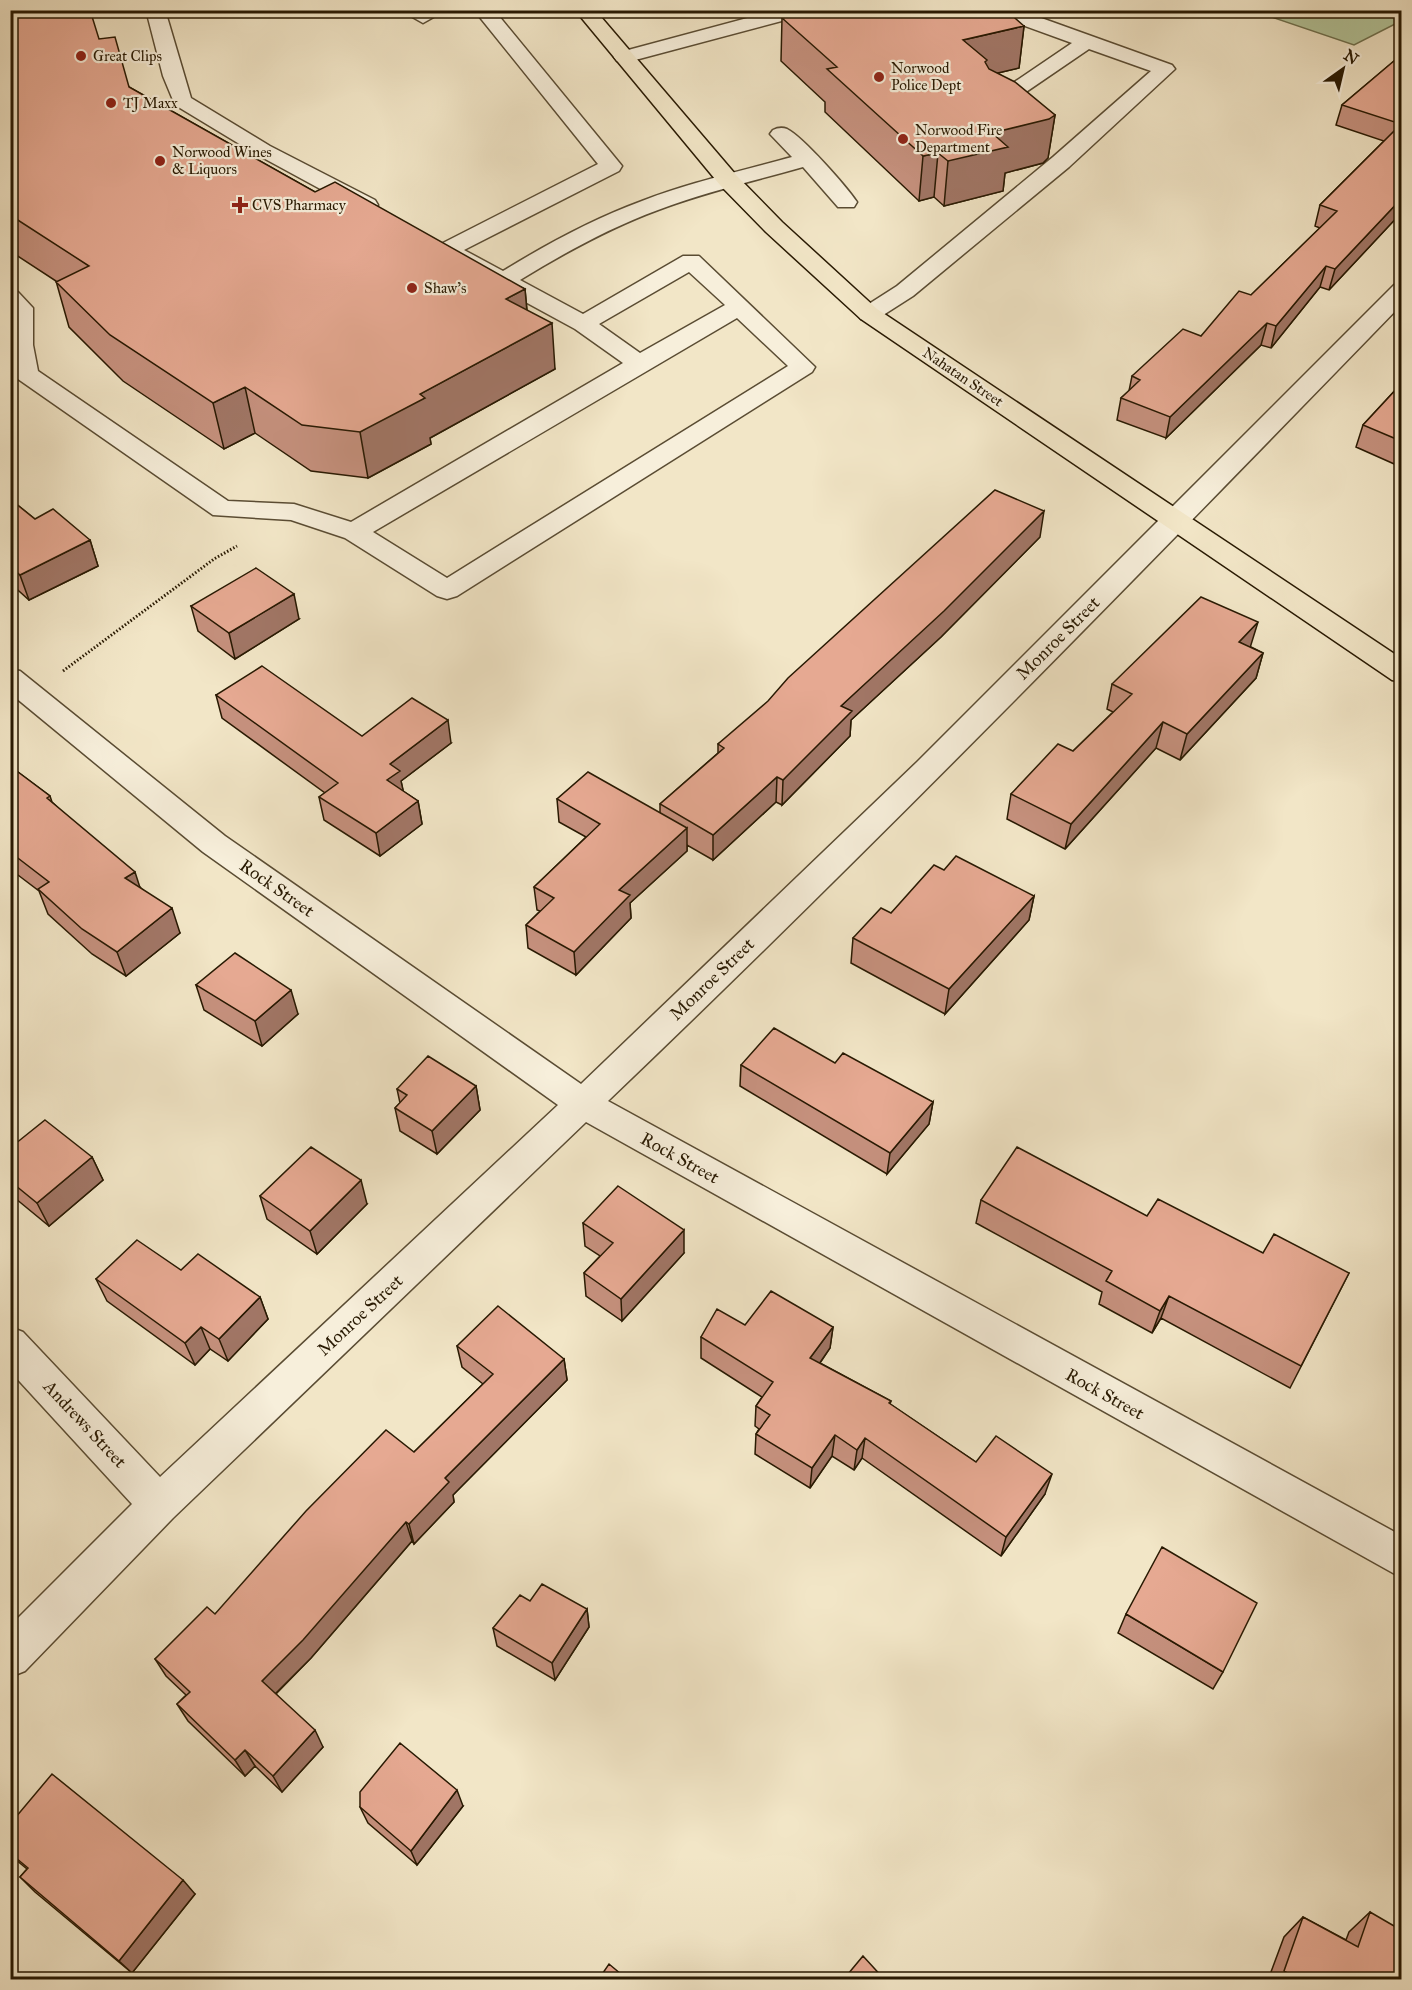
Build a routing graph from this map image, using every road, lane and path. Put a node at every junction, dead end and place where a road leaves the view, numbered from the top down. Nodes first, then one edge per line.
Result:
1 (154, 10) edge
2 (409, 10) edge
3 (437, 10) edge
4 (483, 10) edge
5 (584, 10) edge
6 (801, 10) edge
7 (999, 10) edge
8 (1086, 42) junction
9 (624, 57) junction
10 (1023, 123) edge
11 (780, 134) dead end
12 (1053, 139) edge
13 (1074, 150) junction
14 (807, 159) junction
15 (728, 180) junction
16 (846, 202) dead end
17 (385, 215) edge
18 (426, 238) edge
19 (447, 249) junction
20 (504, 280) junction
21 (1401, 290) edge
22 (10, 297) edge
23 (739, 307) junction
24 (870, 314) junction
25 (583, 324) junction
26 (639, 363) junction
27 (294, 512) junction
28 (1176, 521) junction
29 (354, 532) junction
30 (1401, 673) edge
31 (21, 686) edge
32 (583, 1104) junction
33 (10, 1344) edge
34 (159, 1505) junction
35 (1401, 1558) edge
36 (10, 1656) edge

1 - 17 street
2 - 3 street
4 - 19 street
5 - 9 main road, Nahatan Street
6 - 9 street
7 - 8 street
8 - 10 street
8 - 13 street
9 - 15 main road, Nahatan Street
11 - 14 street
12 - 13 street
13 - 24 street
14 - 15 street
14 - 16 street
15 - 20 street
15 - 24 main road, Nahatan Street
18 - 19 street
19 - 20 street
20 - 25 street
21 - 28 street, Monroe Street
22 - 27 street
23 - 25 street
23 - 26 street
23 - 29 street
24 - 28 main road, Nahatan Street
25 - 26 street
26 - 29 street
27 - 29 street
27 - 31 path
28 - 30 main road, Nahatan Street
28 - 32 street, Monroe Street
31 - 32 street, Rock Street
32 - 34 street, Monroe Street
32 - 35 street, Rock Street
33 - 34 street, Andrews Street
34 - 36 street, Monroe Street

